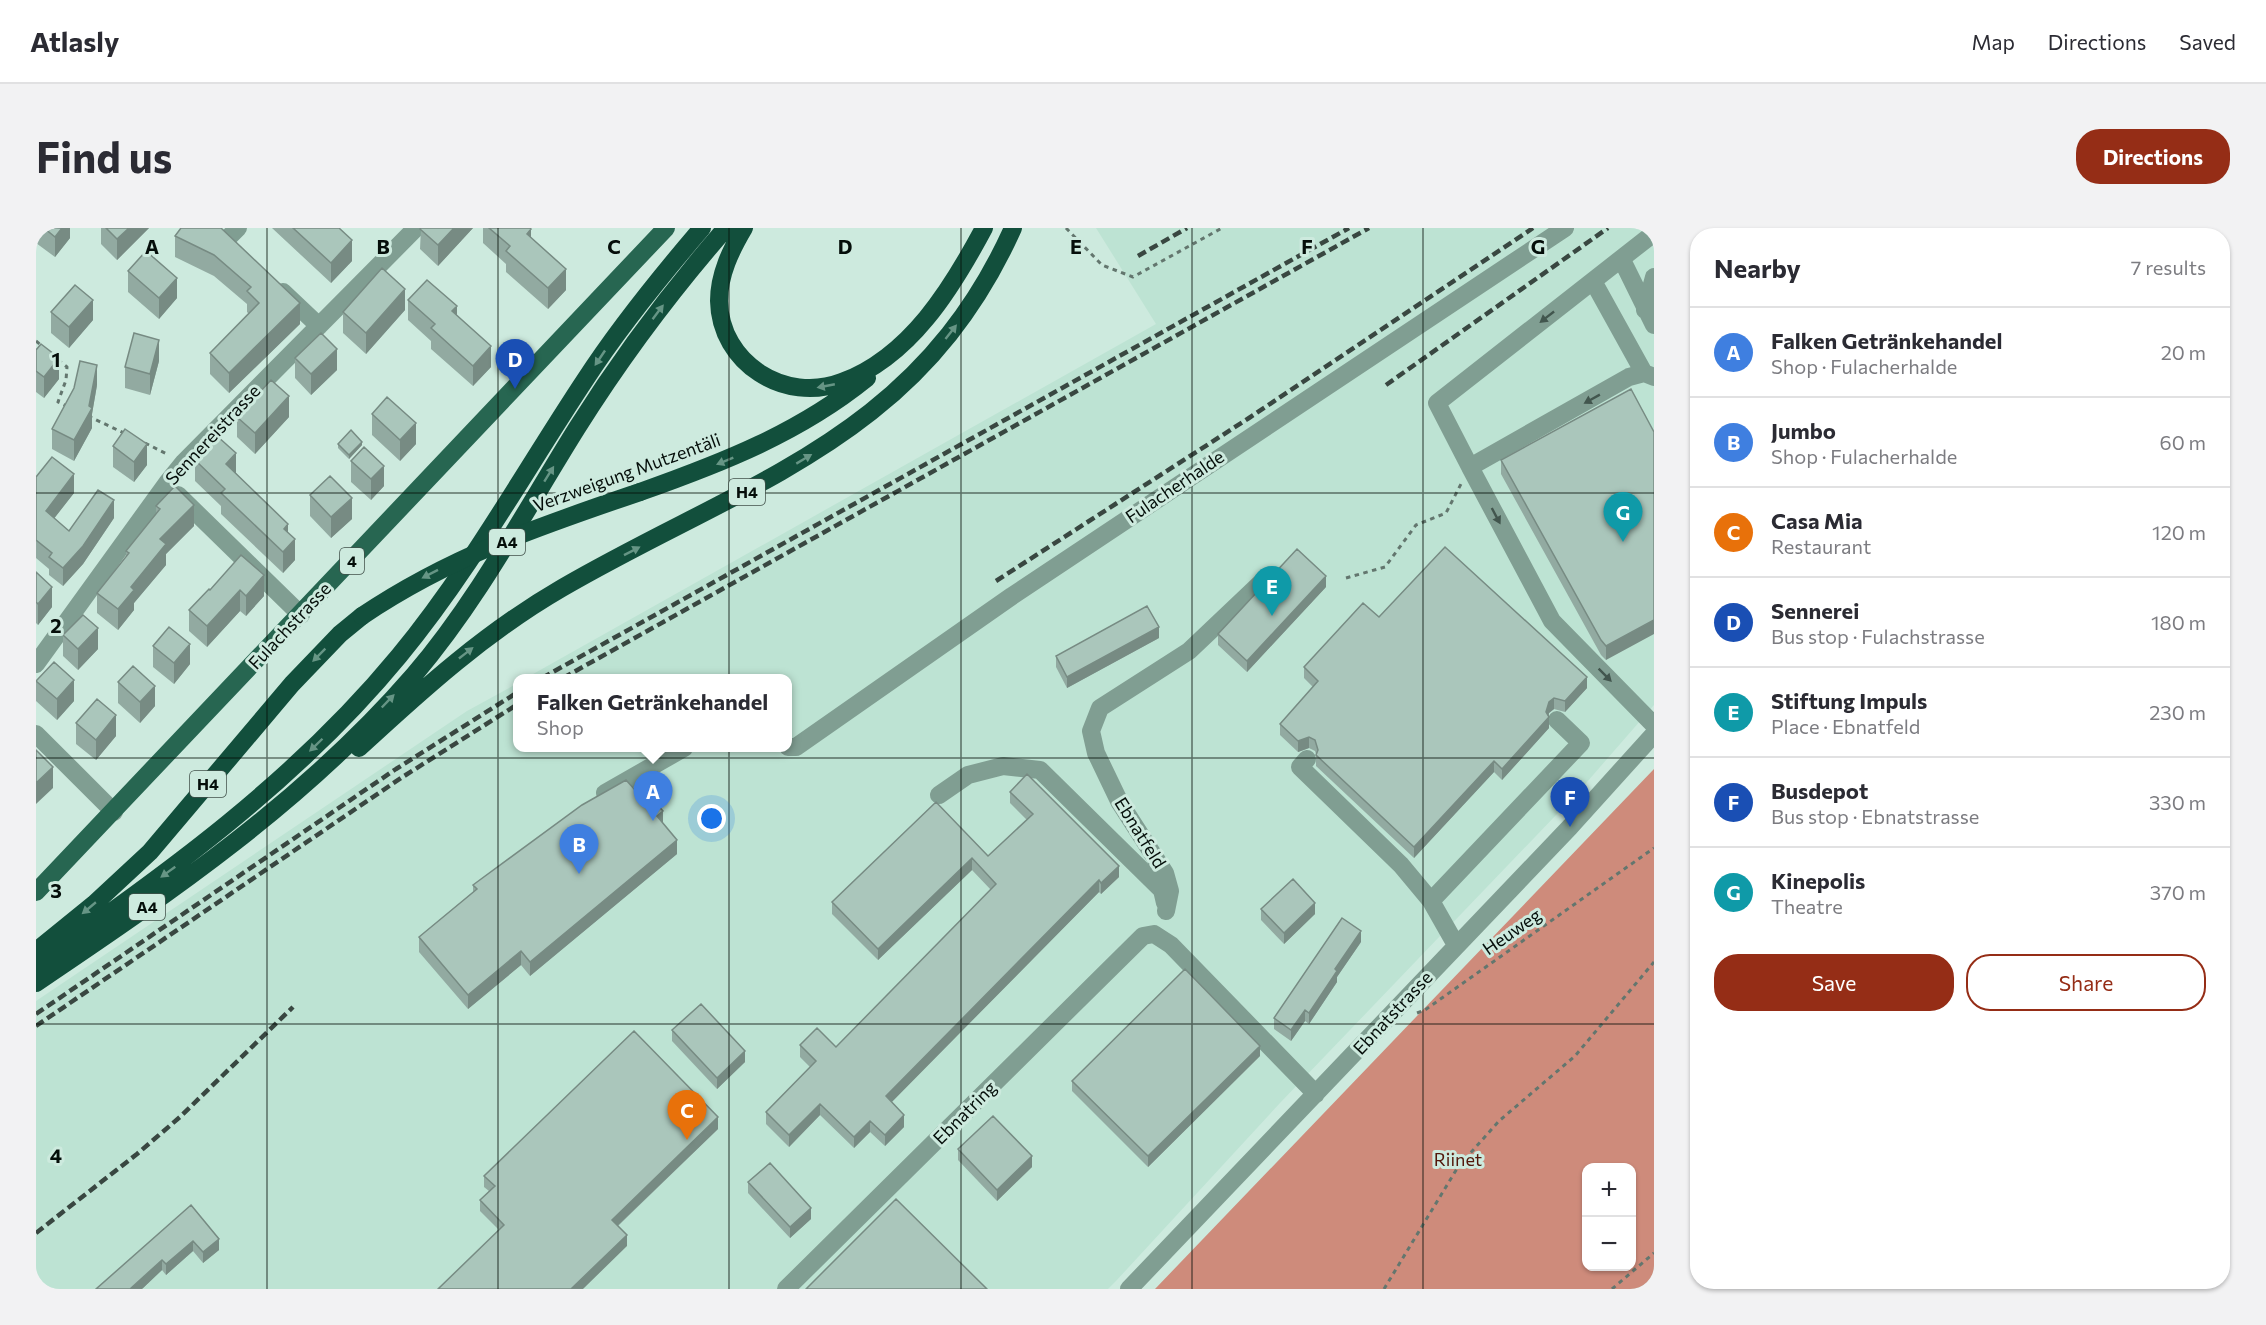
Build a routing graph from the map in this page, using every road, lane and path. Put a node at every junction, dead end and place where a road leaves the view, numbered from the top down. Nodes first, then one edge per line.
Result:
1 (416, 228) edge
2 (666, 228) edge
3 (702, 228) edge
4 (726, 228) edge
5 (744, 228) edge
6 (984, 228) edge
7 (1013, 228) edge
8 (1066, 228) edge
9 (1221, 228) edge
10 (1565, 228) edge
11 (227, 232) edge
12 (1654, 233) edge
13 (244, 255) edge
14 (1622, 260) junction
15 (1654, 277) edge
16 (269, 279) edge
17 (1593, 281) junction
18 (1652, 321) edge
19 (319, 326) junction
20 (36, 341) edge
21 (44, 347) edge
22 (896, 350) junction
23 (51, 354) edge
24 (1649, 375) edge
25 (77, 411) edge
26 (87, 415) edge
27 (184, 462) junction
28 (1470, 467) junction
29 (166, 483) junction
30 (1267, 577) edge
31 (1346, 578) dead end
32 (301, 615) junction
33 (36, 664) edge
34 (1557, 720) dead end
35 (1654, 725) edge
36 (36, 734) edge
37 (1654, 734) edge
38 (792, 747) edge
39 (675, 752) edge
40 (1307, 759) dead end
41 (939, 795) dead end
42 (586, 804) edge
43 (114, 812) junction
44 (254, 827) junction
45 (1654, 848) edge
46 (36, 892) edge
47 (1431, 900) junction
48 (1166, 911) junction
49 (1143, 936) junction
50 (1456, 945) junction
51 (36, 951) edge
52 (1654, 962) edge
53 (36, 965) edge
54 (36, 983) edge
55 (1414, 1014) dead end
56 (1316, 1094) junction
57 (1654, 1253) edge
58 (786, 1289) edge
59 (1130, 1289) edge
60 (1384, 1289) edge
61 (1612, 1289) edge

1 - 19 street, Sennereistrasse
2 - 32 main road, Fulachstrasse / 4
3 -> 53 highway, A4
44 -> 4 highway, A4
22 -> 5 highway, H4
6 - 22 highway, H4
44 -> 7 highway, H4
8 - 9 path
10 - 38 street, Fulacherhalde
11 - 13 street
12 - 14 street
14 - 17 street
14 - 18 street
15 - 18 street
16 - 19 street
17 - 24 street
17 -> 28 street
19 - 27 street, Sennereistrasse
20 - 21 path
22 -> 51 highway, Verzweigung Mutzentäli / H4, bridge
23 - 25 path
24 -> 28 street
26 - 27 path
27 - 29 street, Sennereistrasse
28 - 31 path
28 -> 35 street
29 - 32 street
29 - 33 street, Sennereistrasse
30 - 48 street, Ebnatfeld
32 - 43 main road, Fulachstrasse / 4
34 - 47 street
36 - 43 street
37 - 50 street, Ebnatstrasse
39 - 42 street
40 - 47 street
41 - 48 street, Ebnatfeld
43 - 46 main road, Fulachstrasse / 4
44 - 54 highway, A4
45 - 55 path, Heuweg
47 - 50 street
48 - 49 street, Ebnatring
49 - 56 street
49 - 58 street, Ebnatring
50 - 56 street, Ebnatstrasse
52 - 60 path
56 - 59 street, Ebnatstrasse
57 - 61 path

